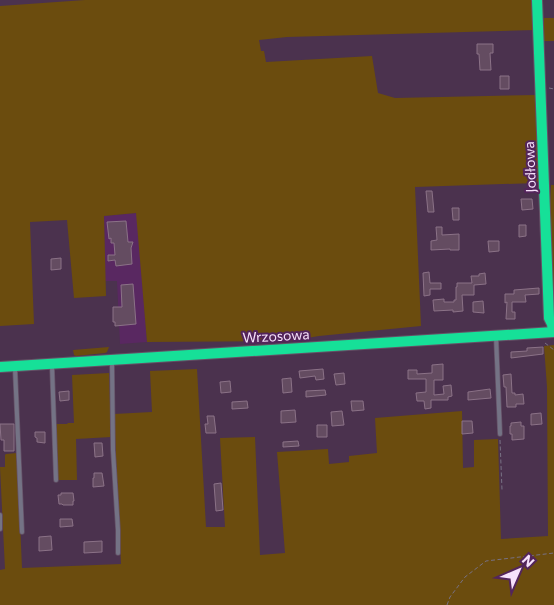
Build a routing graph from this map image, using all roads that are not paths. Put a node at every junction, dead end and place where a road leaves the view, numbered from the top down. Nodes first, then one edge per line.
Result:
1 (537, 0) edge
2 (554, 332) edge
3 (496, 336) junction
4 (111, 360) junction
5 (52, 363) junction
6 (0, 366) edge
7 (15, 366) junction
8 (500, 434) road end
9 (56, 480) dead end
10 (0, 515) edge
11 (0, 529) edge
12 (22, 532) dead end
13 (118, 554) dead end

1 - 2 main road, Jodłowa
2 - 3 main road, Wrzosowa
3 - 4 main road, Wrzosowa
3 - 8 lane
4 - 5 main road, Wrzosowa
4 - 13 lane
5 - 7 main road, Wrzosowa
5 - 9 lane
6 - 7 main road, Wrzosowa
7 - 12 lane
10 - 11 lane

